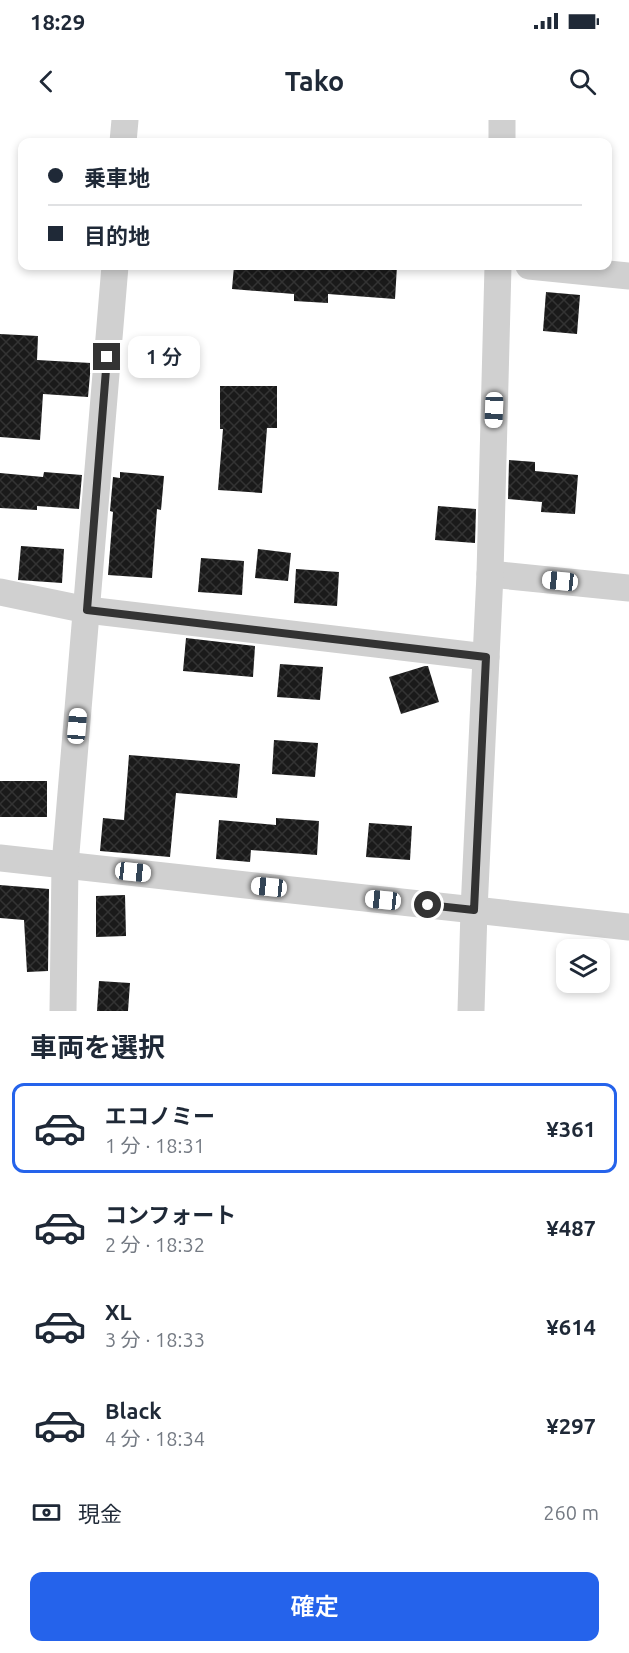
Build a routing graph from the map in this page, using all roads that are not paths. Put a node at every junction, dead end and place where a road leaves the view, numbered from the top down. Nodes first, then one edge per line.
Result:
1 (125, 120) edge
2 (502, 120) edge
3 (123, 138) edge
4 (502, 138) edge
5 (115, 270) edge
6 (498, 270) edge
7 (569, 270) edge
8 (629, 276) edge
9 (490, 574) junction
10 (629, 588) edge
11 (0, 592) edge
12 (87, 610) junction
13 (486, 657) junction
14 (0, 858) edge
15 (65, 865) junction
16 (474, 910) junction
17 (629, 927) edge
18 (63, 1011) edge
19 (471, 1011) edge

1 - 3 street
2 - 4 street
5 - 12 street
6 - 9 street
7 - 8 street
9 - 10 street
9 - 13 street
11 - 12 street
12 - 13 street
12 - 15 street
13 - 16 street
14 - 15 street
15 - 16 street
15 - 18 street
16 - 17 street
16 - 19 street

